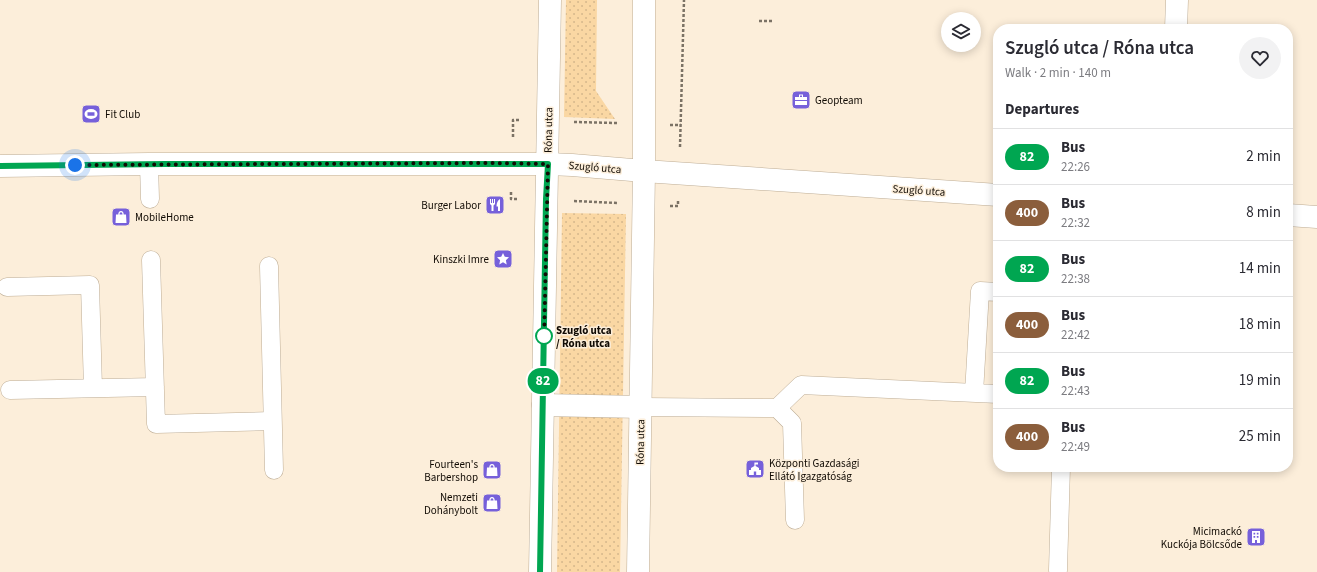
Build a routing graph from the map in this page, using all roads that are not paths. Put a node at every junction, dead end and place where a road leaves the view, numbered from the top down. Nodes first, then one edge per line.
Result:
1 (550, 0) edge
2 (644, 0) edge
3 (1177, 0) edge
4 (1176, 24) edge
5 (149, 164) junction
6 (548, 164) junction
7 (0, 166) edge
8 (644, 171) junction
9 (993, 195) edge
10 (150, 199) dead end
11 (1293, 215) edge
12 (1317, 217) edge
13 (151, 260) dead end
14 (269, 266) dead end
15 (7, 287) dead end
16 (993, 292) edge
17 (155, 387) junction
18 (93, 388) junction
19 (10, 390) dead end
20 (974, 393) junction
21 (993, 394) edge
22 (543, 405) junction
23 (641, 407) junction
24 (777, 408) junction
25 (272, 421) junction
26 (274, 470) dead end
27 (1061, 472) edge
28 (795, 520) dead end
29 (1058, 570) dead end
30 (540, 572) edge
31 (638, 572) edge

1 - 6 street, Róna utca
2 - 8 street, Róna utca
3 - 4 street
5 - 6 street, Szugló utca
5 - 7 street, Szugló utca
5 - 10 lane
6 - 8 street, Szugló utca
6 - 22 street, Róna utca
8 - 9 street, Szugló utca
8 - 23 street, Róna utca
11 - 12 street
13 - 17 lane
14 - 25 lane
15 - 18 lane
16 - 20 lane
17 - 18 lane
17 - 25 lane
18 - 19 lane
20 - 21 lane
20 - 24 lane
22 - 23 street
22 - 30 street, Róna utca
23 - 24 lane
23 - 31 street, Róna utca
24 - 28 lane
25 - 26 lane
27 - 29 lane

